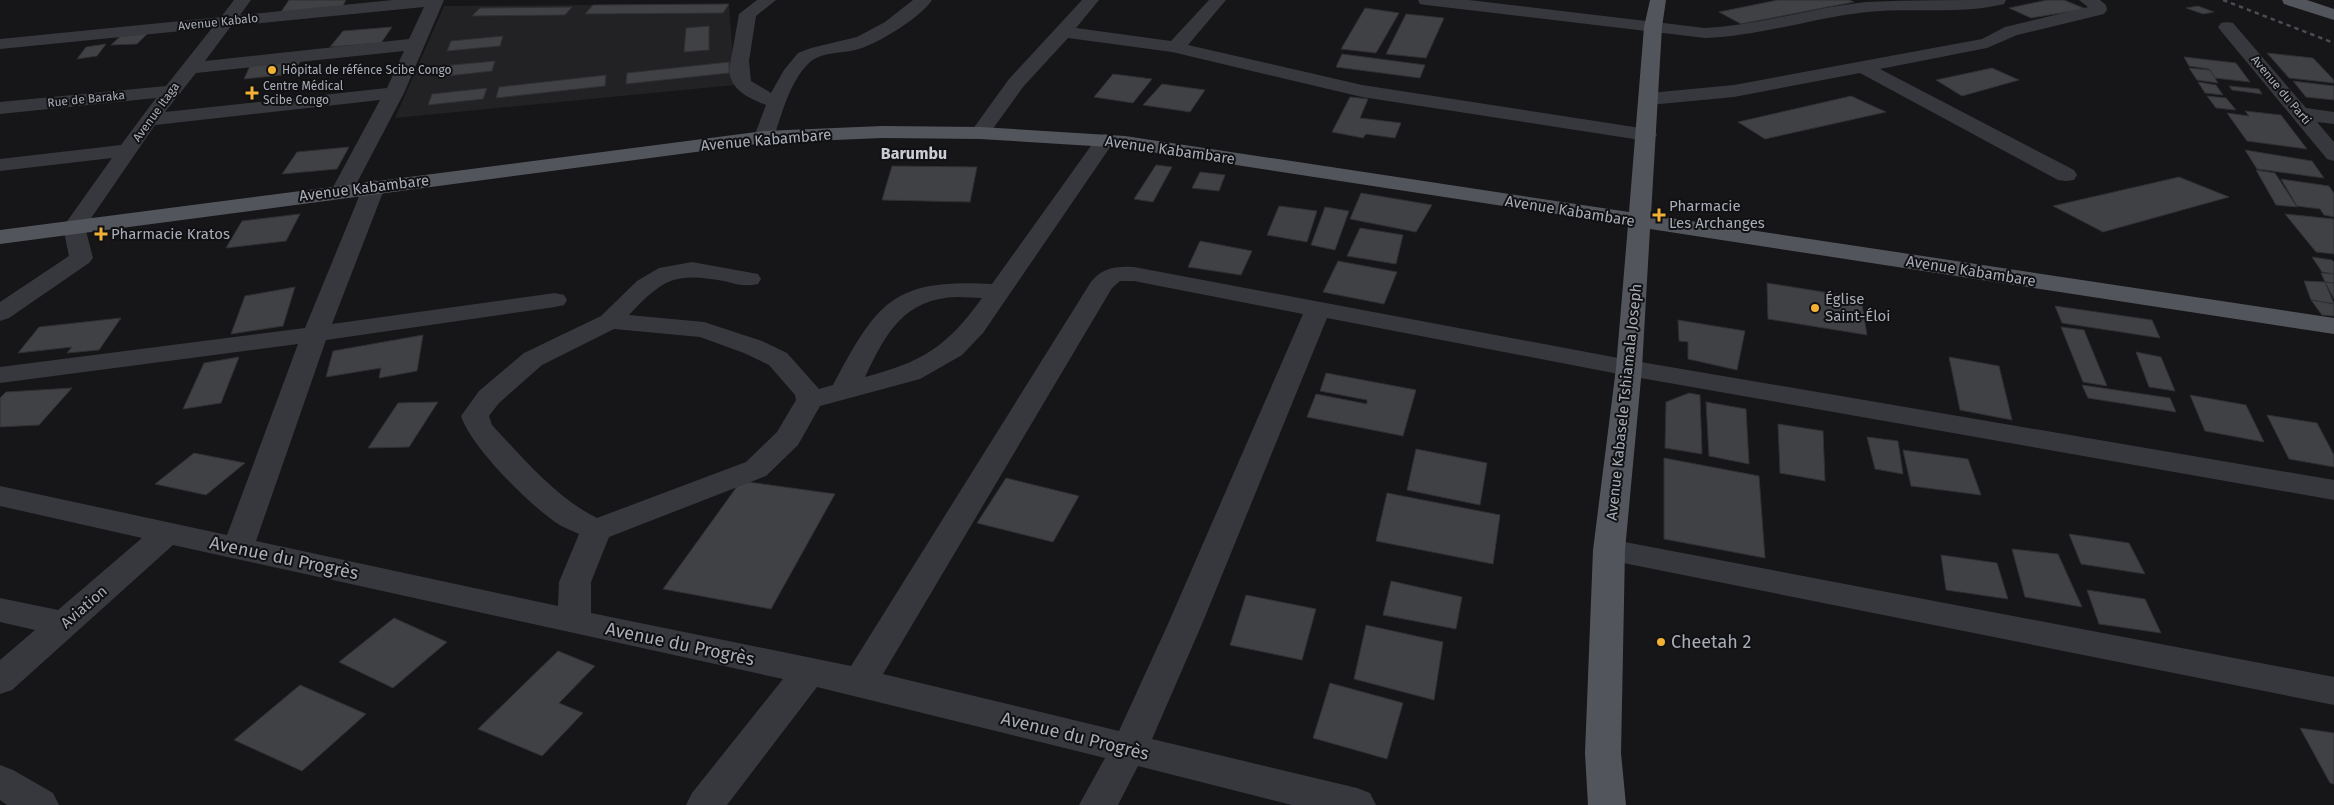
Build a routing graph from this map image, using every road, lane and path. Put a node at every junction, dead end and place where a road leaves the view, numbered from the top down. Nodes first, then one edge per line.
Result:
1 (243, 0) edge
2 (436, 0) edge
3 (768, 0) edge
4 (924, 0) edge
5 (1091, 0) edge
6 (1218, 0) edge
7 (1426, 0) edge
8 (1658, 0) edge
9 (1998, 0) edge
10 (2087, 0) edge
11 (2290, 0) edge
12 (2334, 16) edge
13 (226, 22) junction
14 (1653, 27) junction
15 (2227, 27) dead end
16 (1064, 32) junction
17 (0, 44) edge
18 (417, 44) junction
19 (1172, 47) junction
20 (1861, 66) junction
21 (189, 68) junction
22 (171, 91) junction
23 (394, 94) junction
24 (1649, 99) junction
25 (776, 102) junction
26 (0, 108) edge
27 (2302, 114) junction
28 (2334, 118) edge
29 (149, 120) junction
30 (980, 132) junction
31 (1647, 135) junction
32 (764, 137) junction
33 (1105, 140) junction
34 (128, 150) junction
35 (2334, 155) edge
36 (0, 165) edge
37 (2066, 175) dead end
38 (374, 187) junction
39 (342, 191) junction
40 (1641, 222) junction
41 (74, 227) junction
42 (0, 237) edge
43 (749, 279) dead end
44 (999, 292) junction
45 (554, 300) dead end
46 (1318, 309) junction
47 (0, 313) edge
48 (610, 322) junction
49 (2334, 326) edge
50 (315, 334) junction
51 (1629, 368) junction
52 (0, 375) edge
53 (844, 391) junction
54 (810, 400) junction
55 (2334, 490) edge
56 (0, 496) edge
57 (596, 530) junction
58 (166, 534) junction
59 (237, 549) junction
60 (1609, 550) junction
61 (0, 610) edge
62 (574, 622) junction
63 (65, 624) junction
64 (809, 671) junction
65 (0, 680) edge
66 (860, 682) junction
67 (2334, 690) edge
68 (1129, 749) junction
69 (0, 781) edge
70 (40, 805) edge
71 (705, 805) edge
72 (1098, 805) edge
73 (1357, 805) edge
74 (1607, 805) edge

1 - 13 street, Avenue Itaga
2 - 13 street, Avenue Kabalo
2 - 18 street
3 - 25 street
4 - 25 street
5 - 16 street
6 - 19 street
7 - 14 street
8 - 14 main road, Avenue Kabasele Tshiamala Joseph
9 - 14 street
10 - 20 street
11 - 12 main road
13 - 17 street, Avenue Kabalo
13 - 21 street, Avenue Itaga
14 - 24 main road, Avenue Kabasele Tshiamala Joseph
15 - 27 street, Avenue du Parti
16 - 19 street
16 - 30 street
18 - 21 street
18 - 23 street
19 - 31 street
20 - 24 street
20 - 37 street
21 - 22 street, Avenue Itaga
22 - 26 street, Rue de Baraka
22 - 29 street, Avenue Itaga
23 - 29 street
23 - 39 street
24 - 31 main road, Avenue Kabasele Tshiamala Joseph
25 - 32 street
27 - 28 street
27 - 35 street, Avenue du Parti
29 - 34 street, Avenue Itaga
30 - 32 main road, Avenue Kabambare
30 - 33 main road, Avenue Kabambare
31 - 40 main road, Avenue Kabasele Tshiamala Joseph
32 - 38 main road, Avenue Kabambare
33 - 40 main road, Avenue Kabambare
33 - 44 street
34 - 36 street
34 - 41 street, Avenue Itaga
38 - 39 main road, Avenue Kabambare
38 - 50 street
39 - 41 main road, Avenue Kabambare
40 - 49 main road, Avenue Kabambare
40 - 51 main road, Avenue Kabasele Tshiamala Joseph
41 - 42 main road, Avenue Kabambare
41 - 47 street
43 - 48 street
44 - 53 street
44 - 53 street
45 - 50 street
46 - 51 street
46 - 66 street
46 - 68 street
48 - 54 street
48 - 57 street
50 - 52 street
50 - 59 street
51 - 55 street
51 - 60 main road, Avenue Kabasele Tshiamala Joseph
53 - 54 street
54 - 57 street
56 - 58 street, Avenue du Progrès
57 - 62 street
58 - 59 street, Avenue du Progrès
58 - 63 street, Aviation
59 - 62 street, Avenue du Progrès
60 - 67 street
60 - 74 main road, Avenue Kabasele Tshiamala Joseph
61 - 63 street
62 - 64 street, Avenue du Progrès
63 - 65 street, Aviation
64 - 66 street, Avenue du Progrès
64 - 71 street
66 - 68 street, Avenue du Progrès
68 - 72 street
68 - 73 street, Avenue du Progrès
69 - 70 street

